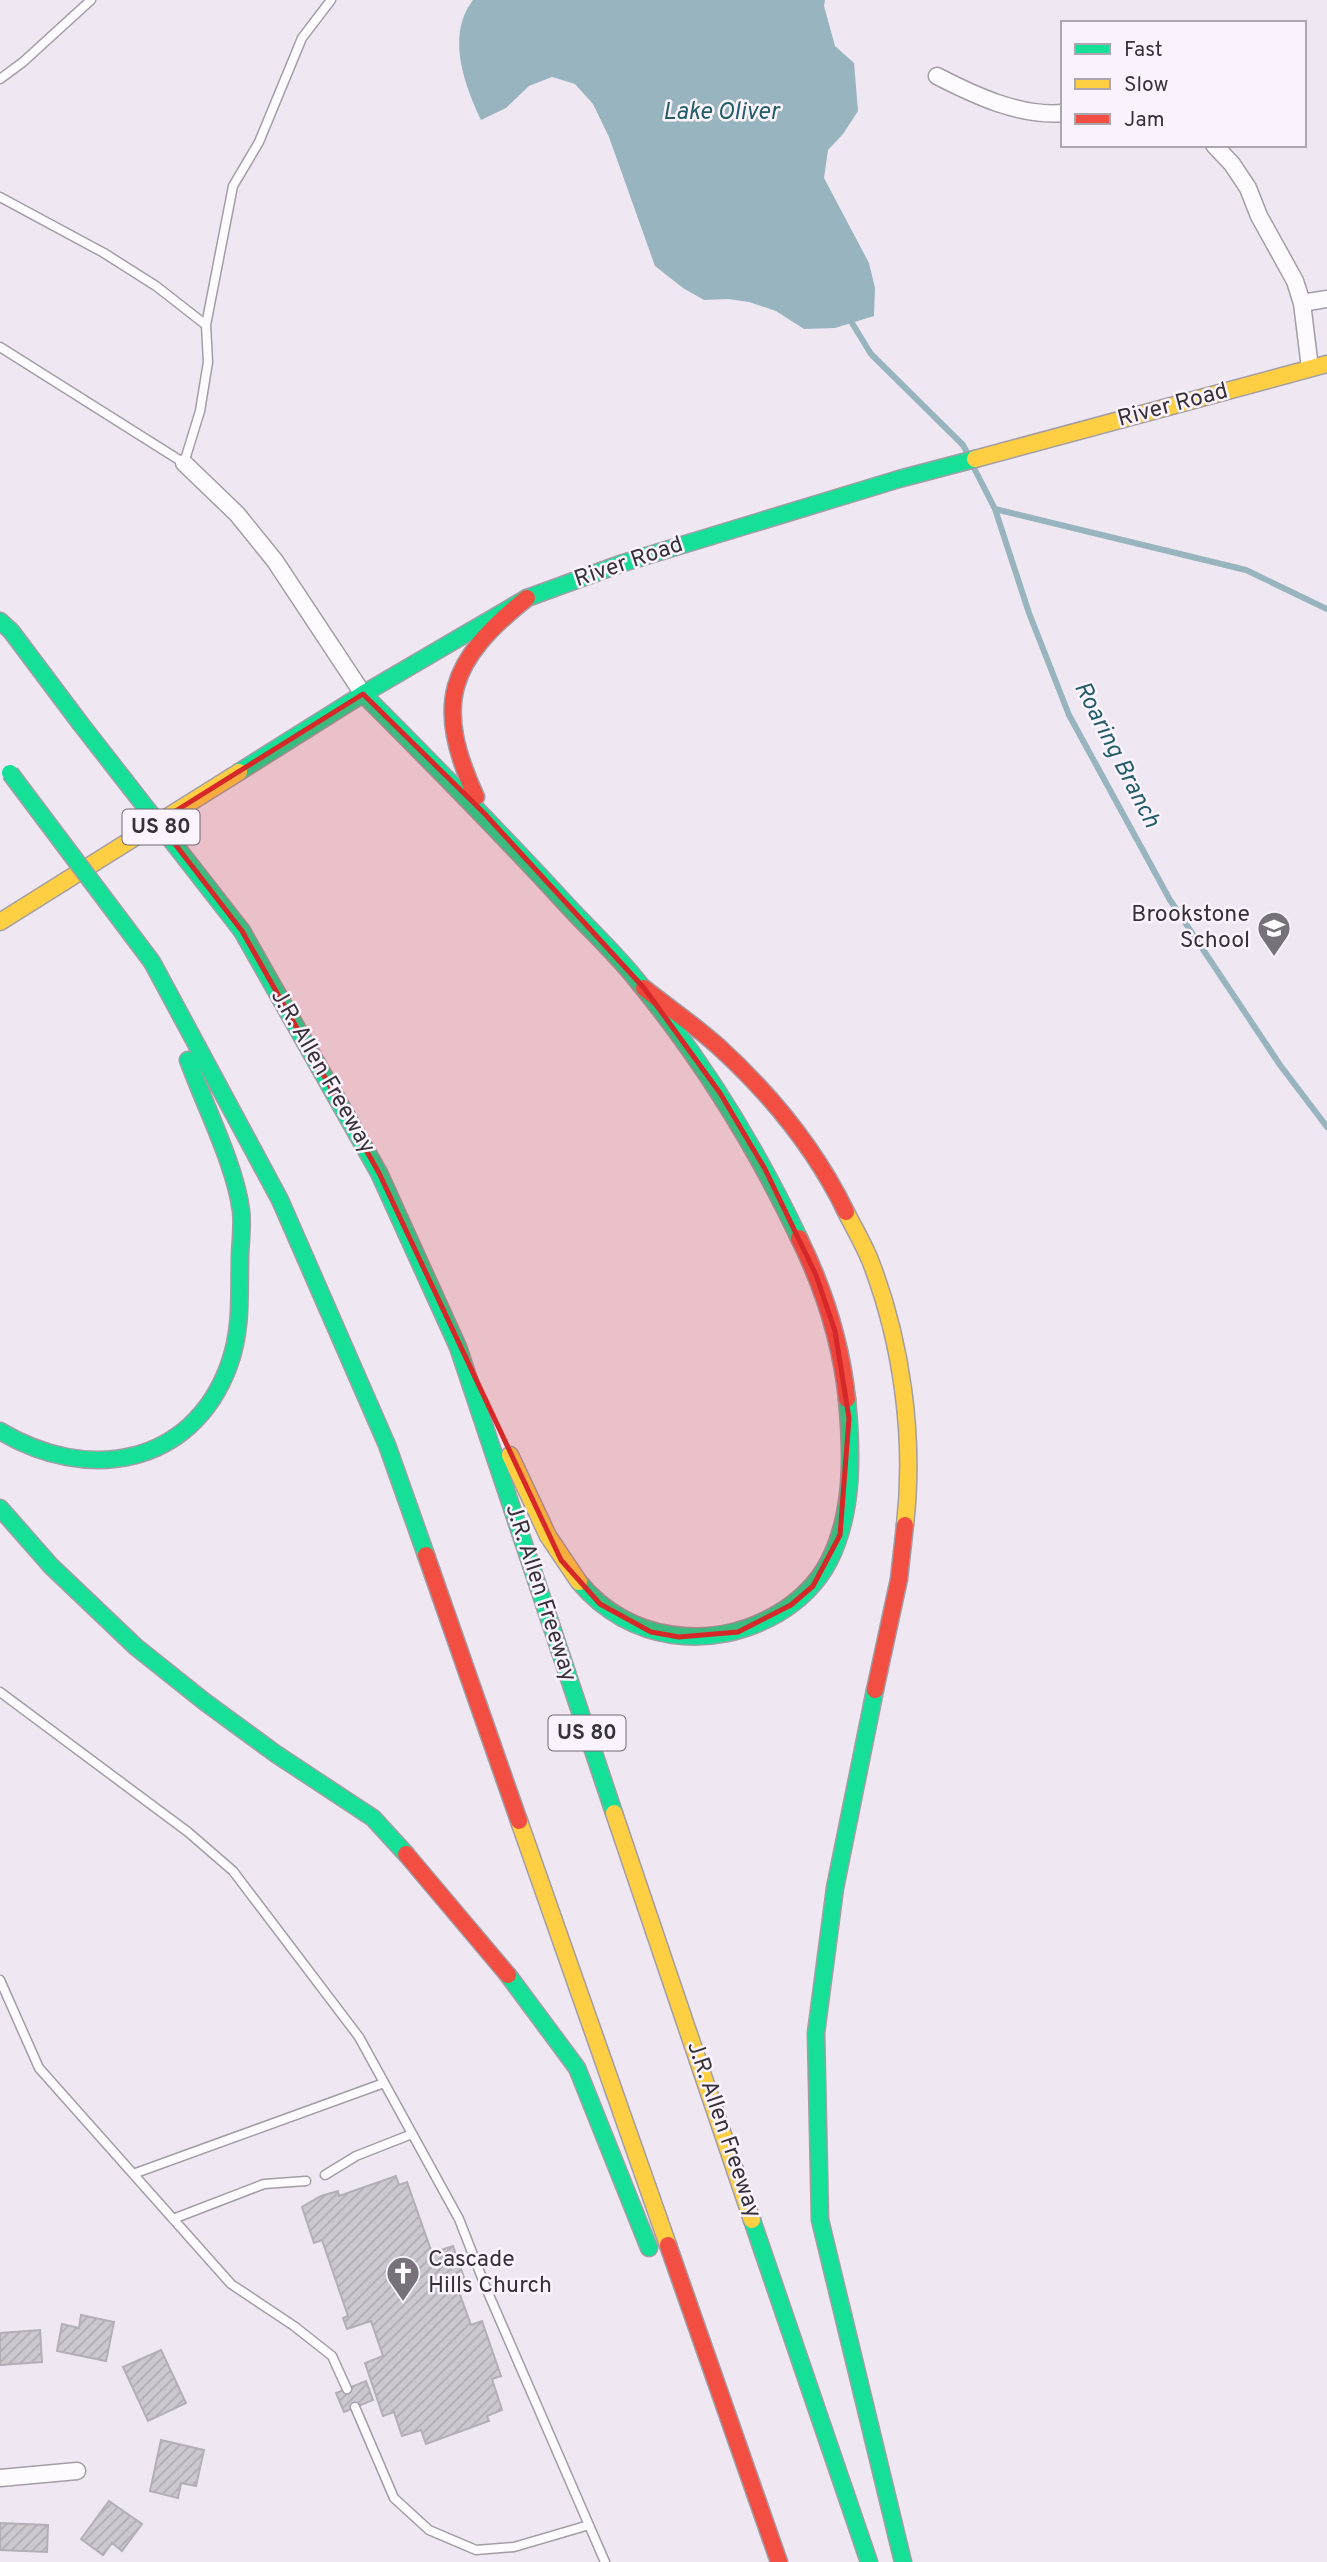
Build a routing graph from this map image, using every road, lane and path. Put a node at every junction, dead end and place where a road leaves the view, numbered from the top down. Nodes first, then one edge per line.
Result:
1 (92, 0) edge
2 (331, 0) edge
3 (936, 76) dead end
4 (0, 79) edge
5 (1061, 113) edge
6 (1216, 147) edge
7 (0, 197) edge
8 (1327, 299) edge
9 (1302, 303) junction
10 (206, 325) junction
11 (0, 347) edge
12 (1327, 364) edge
13 (1310, 368) junction
14 (184, 463) junction
15 (527, 598) junction
16 (0, 621) edge
17 (363, 694) junction
18 (5, 768) edge
19 (484, 813) junction
20 (0, 922) edge
21 (152, 961) junction
22 (644, 988) junction
23 (458, 1347) junction
24 (0, 1431) edge
25 (0, 1508) edge
26 (0, 1692) edge
27 (0, 1980) edge
28 (384, 2083) junction
29 (412, 2134) junction
30 (133, 2174) junction
31 (326, 2175) dead end
32 (306, 2181) dead end
33 (173, 2219) junction
34 (652, 2258) dead end
35 (677, 2321) dead end
36 (347, 2389) dead end
37 (355, 2407) dead end
38 (77, 2471) dead end
39 (0, 2477) edge
40 (589, 2525) junction
41 (605, 2562) edge
42 (773, 2562) edge
43 (779, 2562) edge
44 (869, 2562) edge
45 (903, 2562) edge

1 - 4 lane
2 - 10 lane
3 - 5 street
6 - 9 street
7 - 10 lane
8 - 9 street
9 - 13 street
10 - 14 lane
11 - 14 lane
12 - 13 main road, River Road
13 - 15 main road, River Road
14 - 17 street
15 - 17 main road, River Road
15 - 19 main road
16 - 23 main road, J.R. Allen Freeway / US 80, bridge
17 - 19 main road
17 - 20 main road, River Road
18 - 21 main road, bridge
19 - 22 main road
21 - 24 main road
21 - 43 main road
22 - 23 main road
22 - 45 main road
23 - 44 main road, J.R. Allen Freeway / US 80
25 - 34 main road
26 - 28 lane
27 - 30 lane
28 - 29 lane
28 - 30 lane
29 - 31 lane
29 - 40 lane
30 - 33 lane
32 - 33 lane
33 - 36 lane
35 - 42 main road
37 - 40 lane
38 - 39 street
40 - 41 lane

